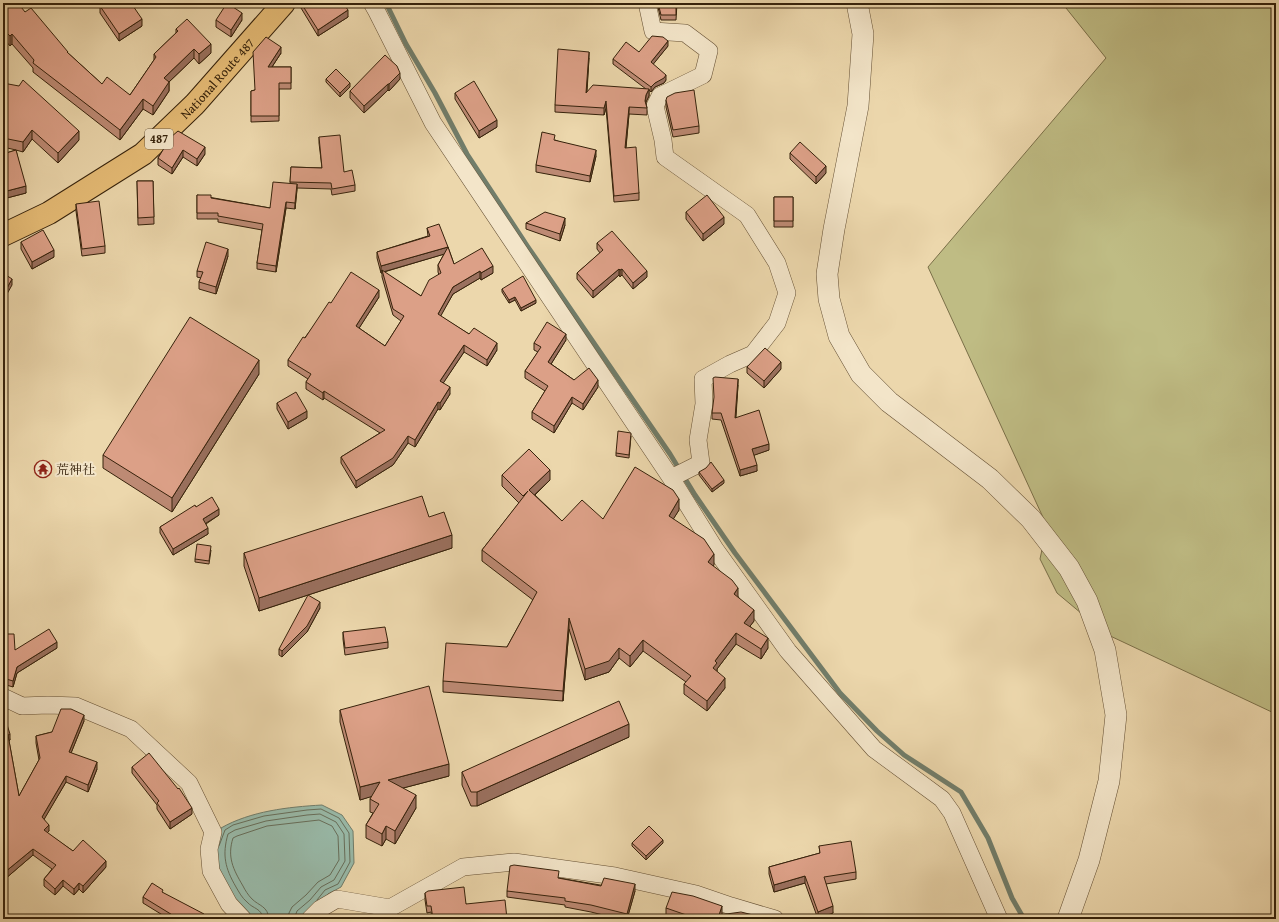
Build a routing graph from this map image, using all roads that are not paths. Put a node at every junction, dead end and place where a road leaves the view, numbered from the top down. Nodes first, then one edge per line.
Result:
1 (284, 3) edge
2 (372, 3) edge
3 (647, 3) edge
4 (857, 3) edge
5 (3, 235) edge
6 (671, 478) junction
7 (3, 697) edge
8 (243, 919) edge
9 (310, 919) edge
10 (775, 919) edge
11 (999, 919) edge
12 (1068, 919) edge

1 - 5 highway, National Route 487 / 487
2 - 6 street
3 - 6 street
4 - 12 street
6 - 11 street
7 - 8 street
9 - 10 street

